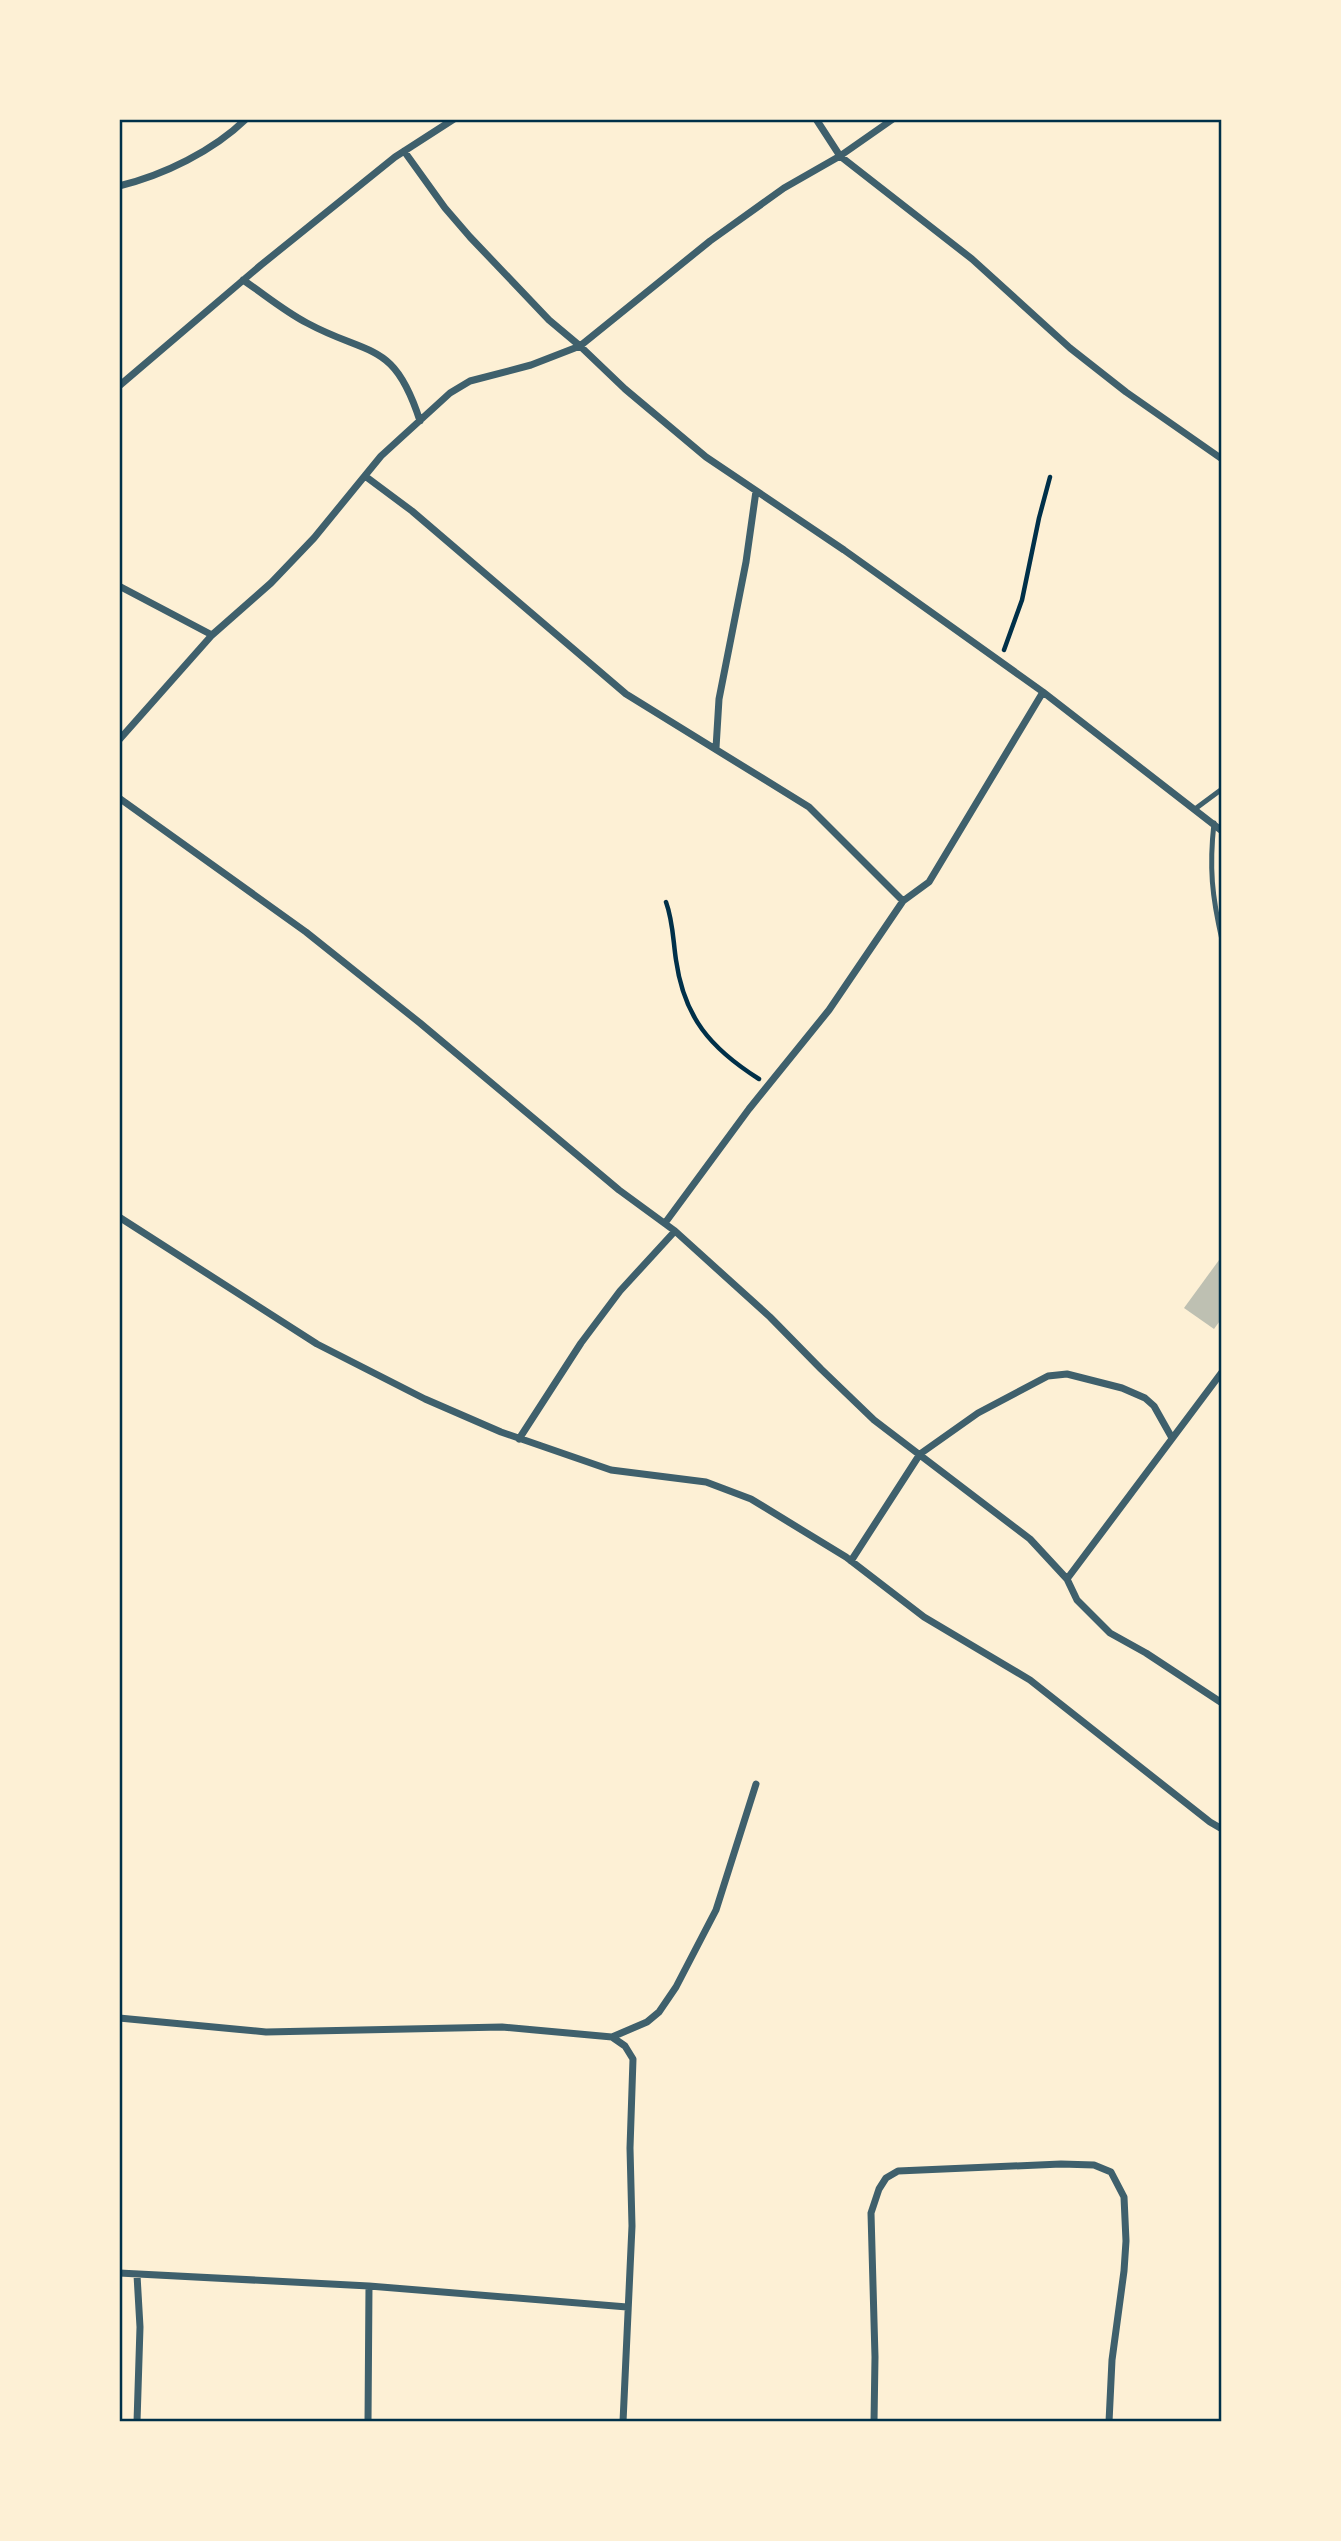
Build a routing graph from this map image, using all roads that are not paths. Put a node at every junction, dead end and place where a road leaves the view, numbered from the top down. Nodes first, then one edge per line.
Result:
1 (247, 119) edge
2 (454, 119) edge
3 (816, 119) edge
4 (893, 119) edge
5 (404, 151) junction
6 (840, 156) junction
7 (119, 186) edge
8 (243, 280) junction
9 (580, 346) junction
10 (119, 386) edge
11 (420, 421) junction
12 (1222, 459) edge
13 (365, 476) junction
14 (756, 491) junction
15 (119, 586) edge
16 (212, 635) junction
17 (1043, 692) junction
18 (119, 740) edge
19 (716, 748) junction
20 (1222, 789) edge
21 (119, 798) edge
22 (1195, 809) junction
23 (1213, 824) junction
24 (1222, 831) edge
25 (903, 901) junction
26 (1222, 940) edge
27 (119, 1217) edge
28 (665, 1223) junction
29 (675, 1231) junction
30 (1222, 1372) edge
31 (519, 1438) junction
32 (1172, 1438) junction
33 (920, 1454) junction
34 (851, 1561) junction
35 (1067, 1579) junction
36 (1222, 1703) edge
37 (756, 1784) dead end
38 (1222, 1829) edge
39 (119, 2018) edge
40 (612, 2037) junction
41 (119, 2273) edge
42 (137, 2274) junction
43 (369, 2287) junction
44 (627, 2307) junction
45 (137, 2422) edge
46 (368, 2422) edge
47 (623, 2422) edge
48 (874, 2422) edge
49 (1109, 2422) edge

1 - 7 street
2 - 5 street
3 - 6 street
4 - 6 street
5 - 8 street
5 - 9 street
6 - 9 street
6 - 12 street
8 - 10 street
8 - 11 street
9 - 11 street
9 - 14 street
11 - 13 street
13 - 16 street
13 - 19 street
14 - 17 street
14 - 19 street
15 - 16 street
16 - 18 street
17 - 22 street
17 - 25 street
19 - 25 street
20 - 22 lane
21 - 28 street
22 - 23 street
23 - 24 street
23 - 26 lane
25 - 28 street
27 - 31 street
28 - 29 street
29 - 31 street
29 - 33 street
30 - 32 street
31 - 34 street
32 - 33 street
32 - 35 street
33 - 34 street
33 - 35 street
34 - 38 street
35 - 36 street
37 - 40 street
39 - 40 street
40 - 44 street
41 - 42 street
42 - 43 street
42 - 45 street
43 - 44 street
43 - 46 street
44 - 47 street
48 - 49 street

